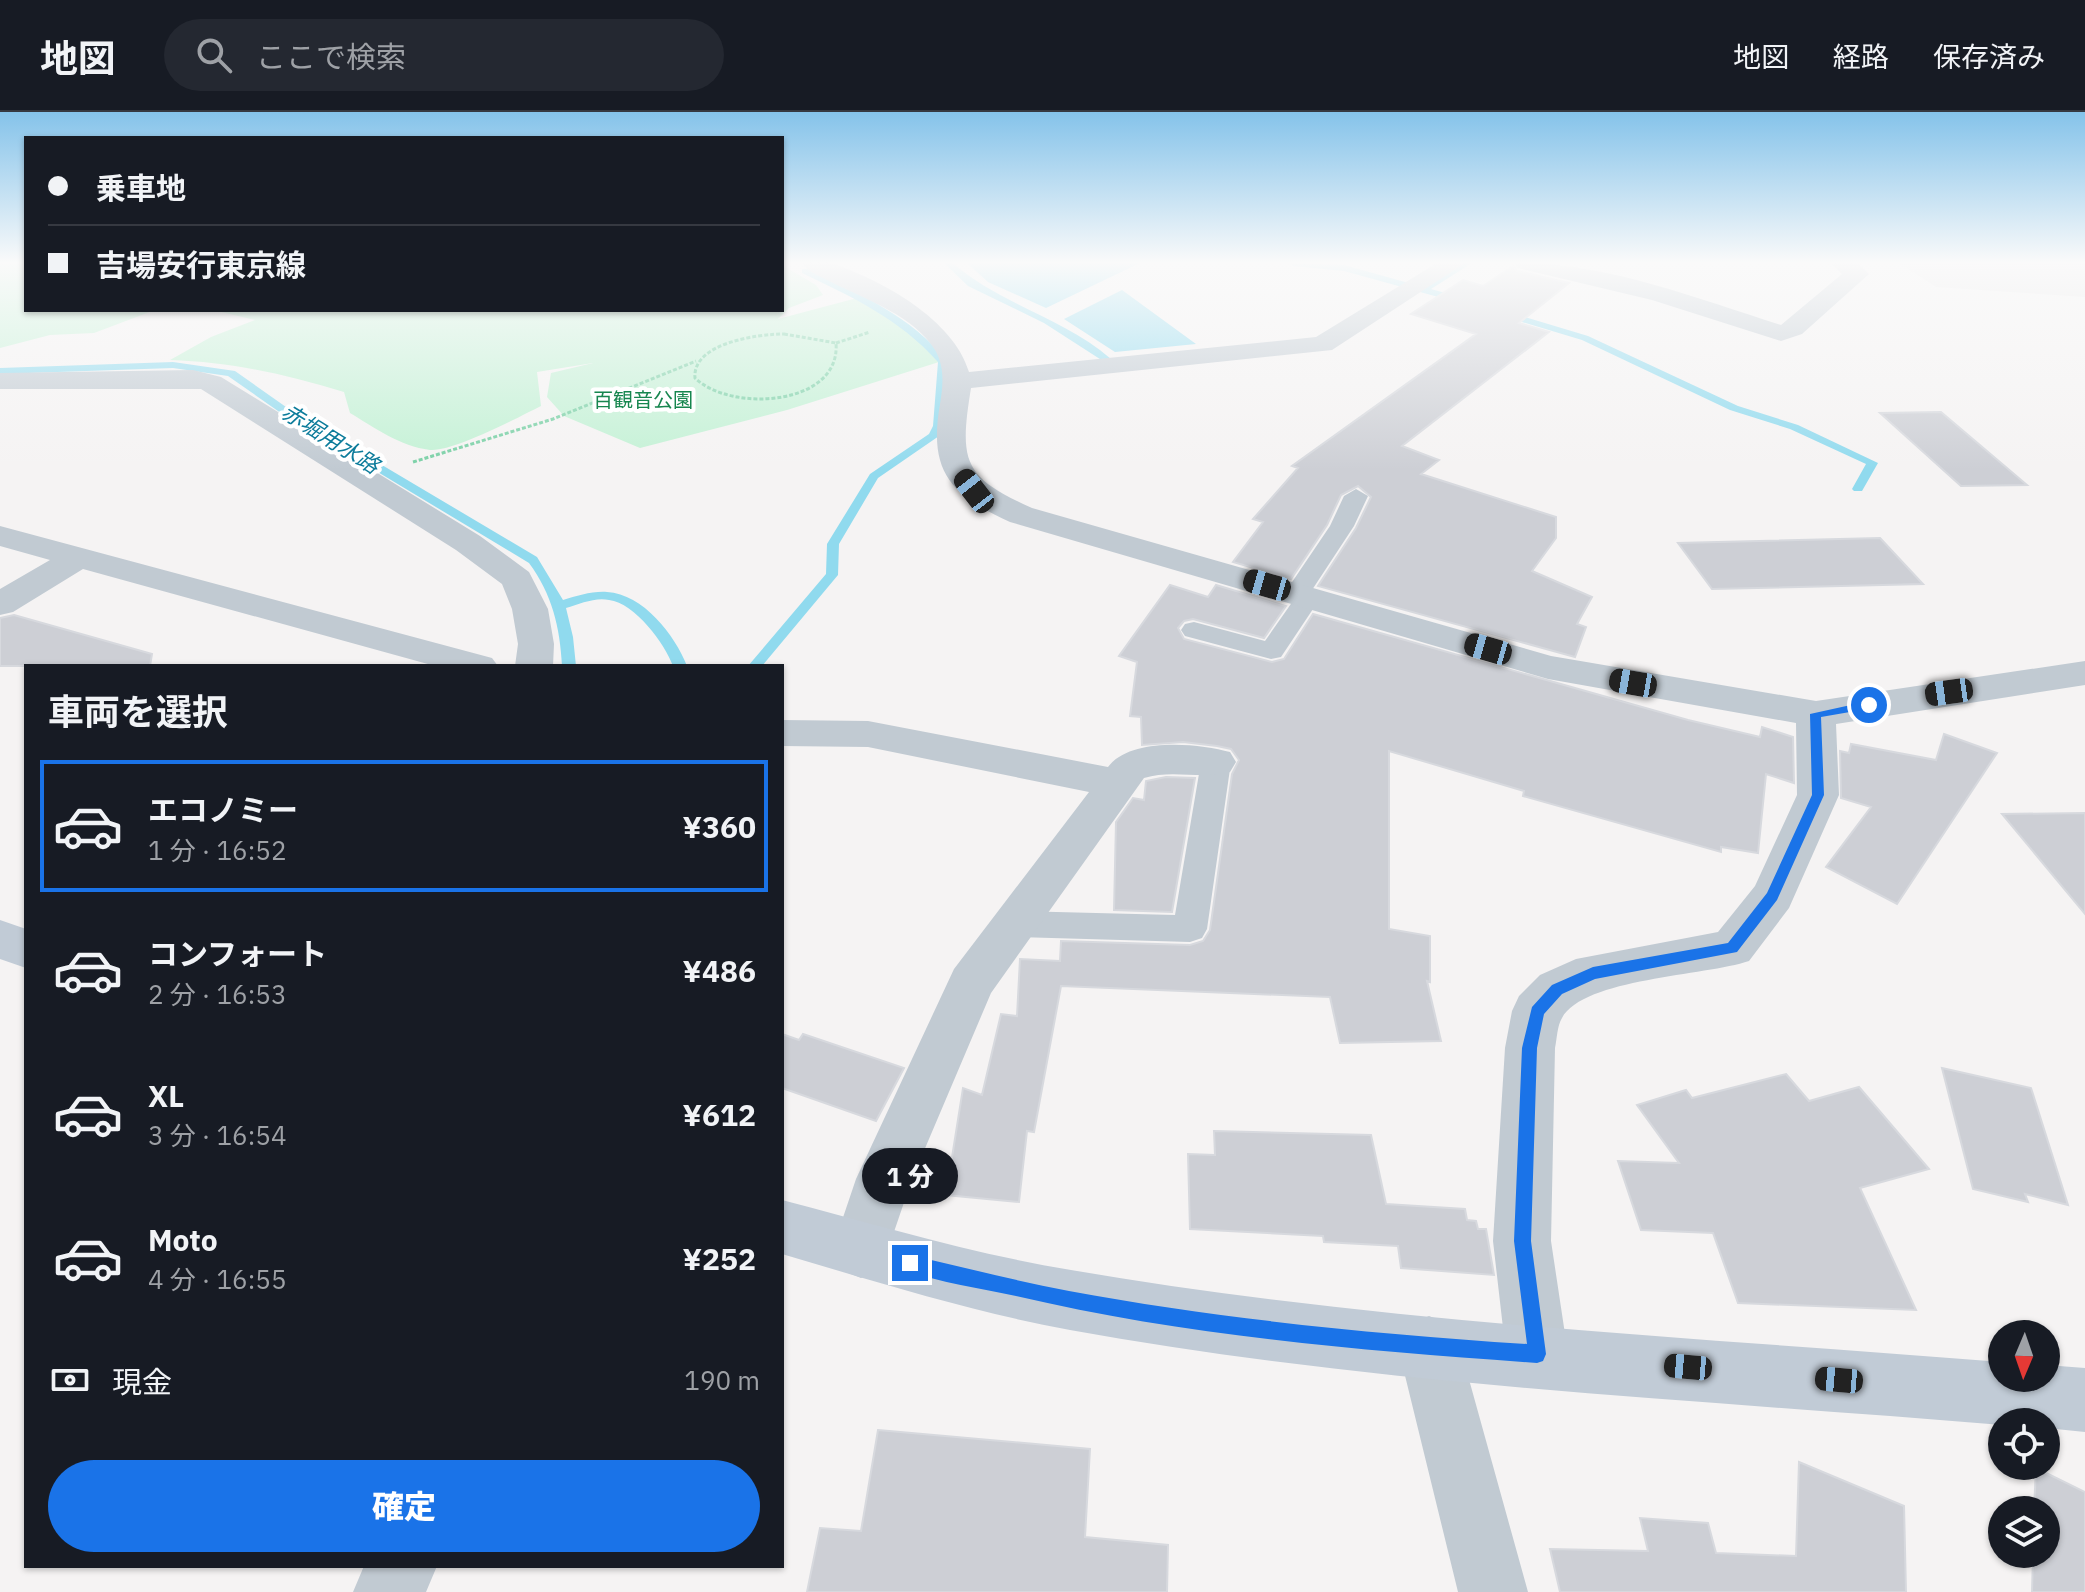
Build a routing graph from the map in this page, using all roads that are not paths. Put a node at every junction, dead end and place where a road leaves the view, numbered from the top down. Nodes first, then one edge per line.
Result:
1 (930, 332) edge
2 (1342, 332) edge
3 (0, 381) edge
4 (958, 381) junction
5 (1356, 496) dead end
6 (0, 536) edge
7 (78, 558) junction
8 (1303, 595) junction
9 (0, 604) edge
10 (1194, 630) dead end
11 (472, 664) edge
12 (534, 664) edge
13 (2085, 673) edge
14 (1816, 714) junction
15 (784, 733) edge
16 (1216, 762) joint
17 (1117, 783) junction
18 (1017, 924) junction
19 (0, 939) edge
20 (24, 948) edge
21 (784, 1228) edge
22 (861, 1250) junction
23 (1429, 1347) junction
24 (1537, 1354) junction
25 (2085, 1400) edge
26 (402, 1568) edge
27 (388, 1592) edge
28 (1493, 1592) edge

1 - 4 street
2 - 4 street
3 - 12 street
4 - 8 street
5 - 8 lane
6 - 7 street
7 - 9 street
7 - 11 street
8 - 10 lane
8 - 14 street
13 - 14 street
14 - 24 street
15 - 17 street
16 - 17 street
16 - 18 lane
17 - 18 street
18 - 22 street
19 - 20 main road
21 - 22 main road
22 - 23 main road
23 - 24 main road
23 - 28 street
24 - 25 main road
26 - 27 street

